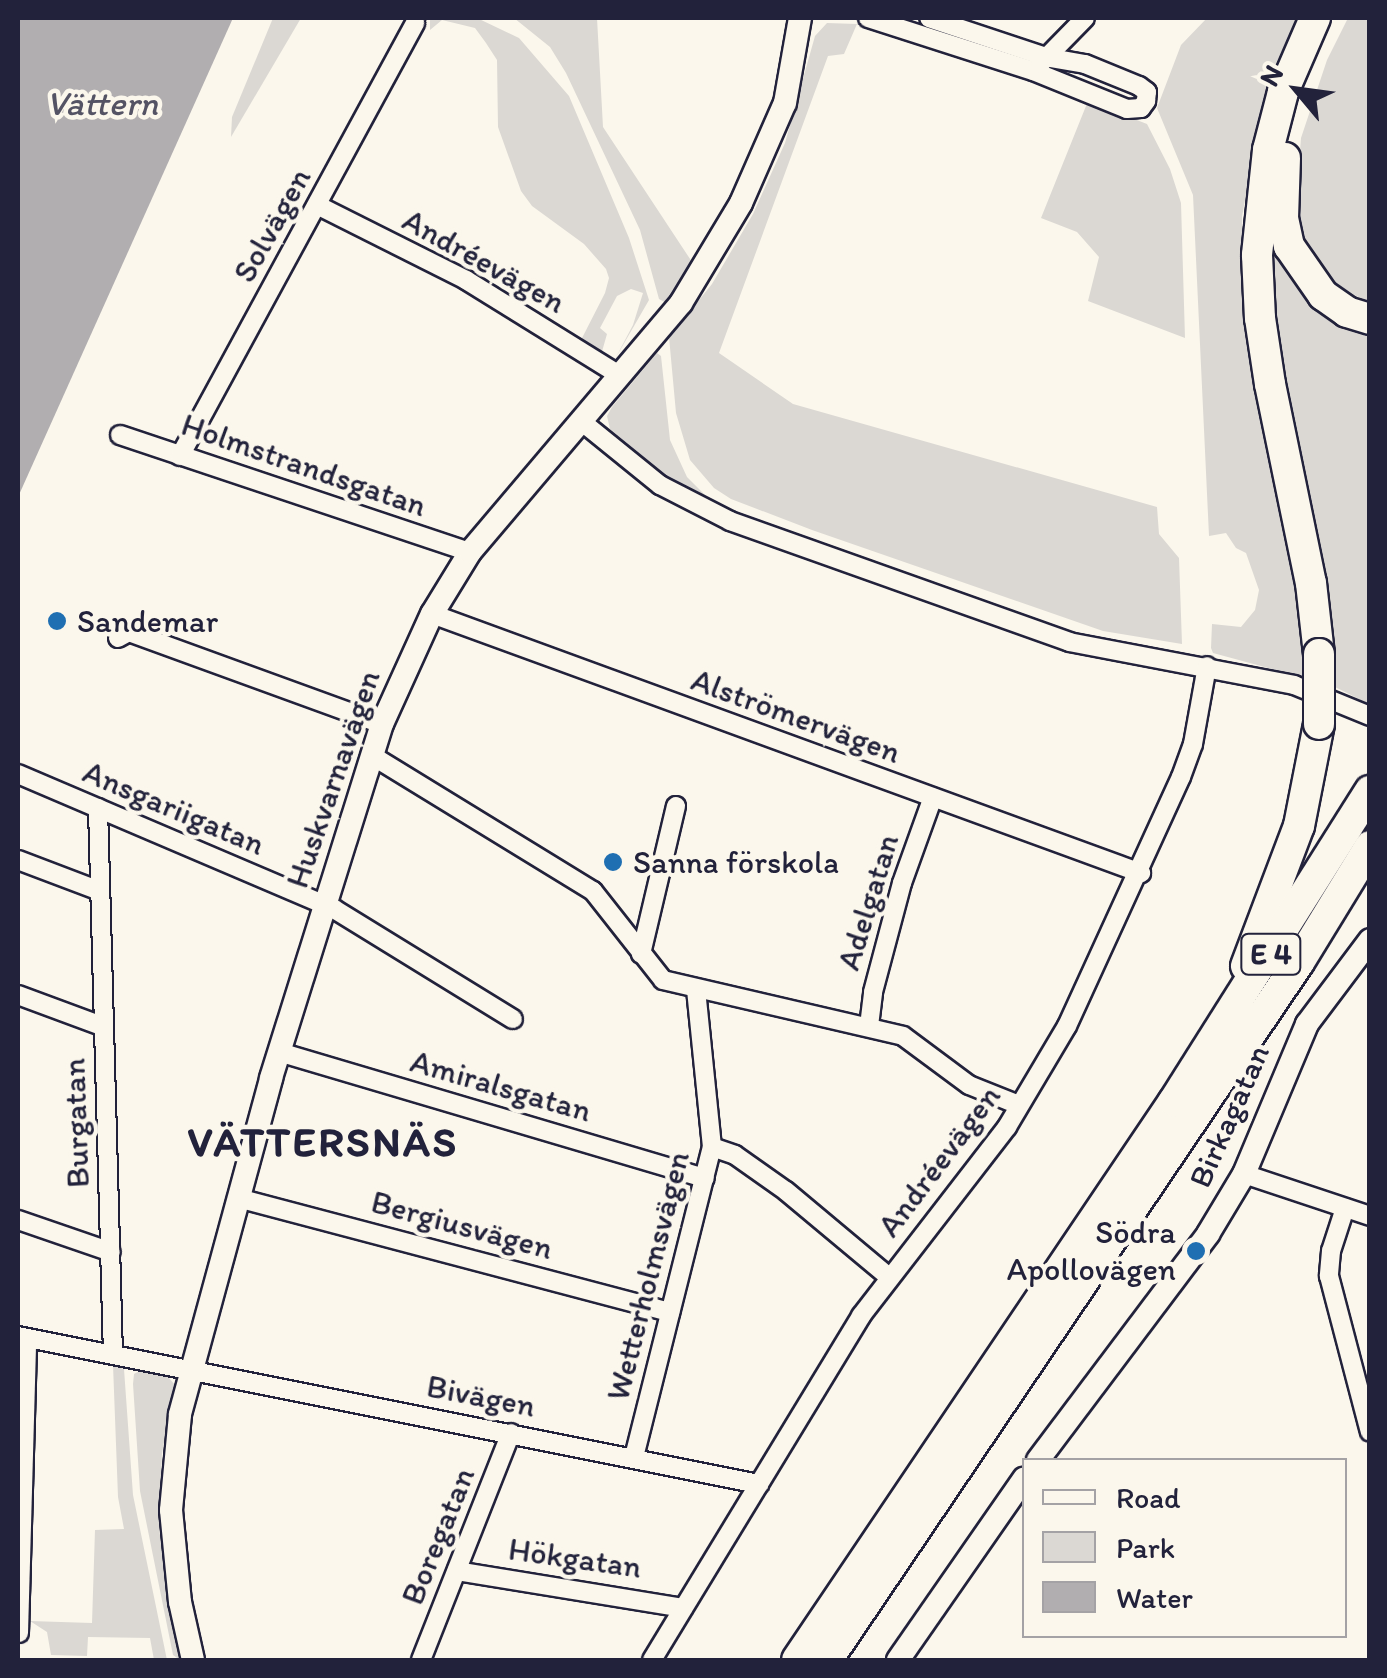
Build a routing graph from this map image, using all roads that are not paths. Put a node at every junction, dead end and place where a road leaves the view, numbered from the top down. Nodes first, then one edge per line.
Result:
1 (800, 18) edge
2 (868, 18) edge
3 (930, 18) edge
4 (1085, 18) edge
5 (1315, 18) edge
6 (1333, 18) edge
7 (892, 20) edge
8 (415, 24) dead end
9 (1040, 64) junction
10 (317, 204) junction
11 (1370, 320) edge
12 (620, 375) junction
13 (581, 421) junction
14 (120, 435) dead end
15 (180, 456) junction
16 (470, 552) junction
17 (432, 614) junction
18 (118, 638) dead end
19 (1207, 666) junction
20 (1370, 716) edge
21 (382, 724) junction
22 (371, 756) junction
23 (18, 774) edge
24 (933, 797) junction
25 (1366, 798) edge
26 (676, 806) dead end
27 (98, 808) junction
28 (1370, 846) edge
29 (18, 860) edge
30 (1141, 873) junction
31 (97, 890) junction
32 (324, 904) junction
33 (1370, 940) edge
34 (642, 954) junction
35 (696, 989) junction
36 (18, 995) edge
37 (513, 1020) dead end
38 (102, 1026) junction
39 (869, 1026) junction
40 (279, 1052) junction
41 (1174, 1101) junction
42 (1020, 1105) junction
43 (712, 1147) junction
44 (1244, 1174) junction
45 (705, 1178) junction
46 (238, 1198) junction
47 (1345, 1208) junction
48 (1370, 1216) edge
49 (18, 1220) edge
50 (110, 1252) junction
51 (889, 1278) junction
52 (670, 1312) junction
53 (22, 1336) edge
54 (113, 1354) junction
55 (192, 1368) junction
56 (1370, 1432) edge
57 (511, 1433) junction
58 (634, 1457) junction
59 (1040, 1458) edge
60 (1022, 1483) edge
61 (759, 1484) junction
62 (457, 1572) junction
63 (683, 1608) junction
64 (19, 1633) edge
65 (193, 1660) edge
66 (421, 1660) edge
67 (652, 1660) edge
68 (797, 1660) edge
69 (828, 1660) edge
70 (898, 1660) edge

1 - 12 street, Huskvarnavägen
2 - 7 street
3 - 9 street
4 - 9 street
5 - 41 highway, bridge
6 - 11 highway
7 - 9 street
8 - 10 street, Solvägen
9 - 9 street
10 - 12 street, Andréevägen
10 - 15 street, Solvägen
12 - 13 street, Huskvarnavägen
13 - 16 street, Huskvarnavägen
13 - 19 street
14 - 15 street, Holmstrandsgatan
15 - 16 street, Holmstrandsgatan
16 - 17 street, Huskvarnavägen
17 - 21 street, Huskvarnavägen
17 - 24 street, Alströmervägen
18 - 21 street
19 - 20 street
19 - 30 street, Andréevägen
21 - 22 street, Huskvarnavägen
22 - 32 street, Huskvarnavägen
22 - 34 street
23 - 27 street, Ansgariigatan
24 - 30 street, Alströmervägen
24 - 39 street, Adelgatan
25 - 41 highway, E 4
26 - 34 street
27 - 31 street, Burgatan
27 - 32 street, Ansgariigatan
28 - 69 highway, E 4
29 - 31 street
30 - 42 street, Andréevägen
31 - 38 street, Burgatan
32 - 37 street, Ansgariigatan
32 - 40 street, Huskvarnavägen
33 - 44 street, Birkagatan
34 - 35 street
35 - 39 street
35 - 43 street, Wetterholmsvägen
36 - 38 street
38 - 50 street, Burgatan
39 - 42 street
40 - 45 street, Amiralsgatan
40 - 46 street, Huskvarnavägen
41 - 68 highway, E 4
42 - 51 street, Andréevägen
43 - 45 street, Wetterholmsvägen
43 - 51 street
44 - 47 street
44 - 59 street, Birkagatan
45 - 52 street, Wetterholmsvägen
46 - 52 street, Bergiusvägen
46 - 55 street, Huskvarnavägen
47 - 48 street
47 - 56 street
49 - 50 street
50 - 54 street, Burgatan
51 - 61 street, Andréevägen
52 - 58 street, Wetterholmsvägen
53 - 54 street, Bivägen
53 - 64 street
54 - 55 street, Bivägen
55 - 57 street, Bivägen
55 - 65 street, Huskvarnavägen
57 - 58 street, Bivägen
57 - 62 street, Boregatan
58 - 61 street, Bivägen
60 - 70 street
61 - 63 street, Andréevägen
62 - 63 street, Hökgatan
62 - 66 street, Boregatan
63 - 67 street, Andréevägen

